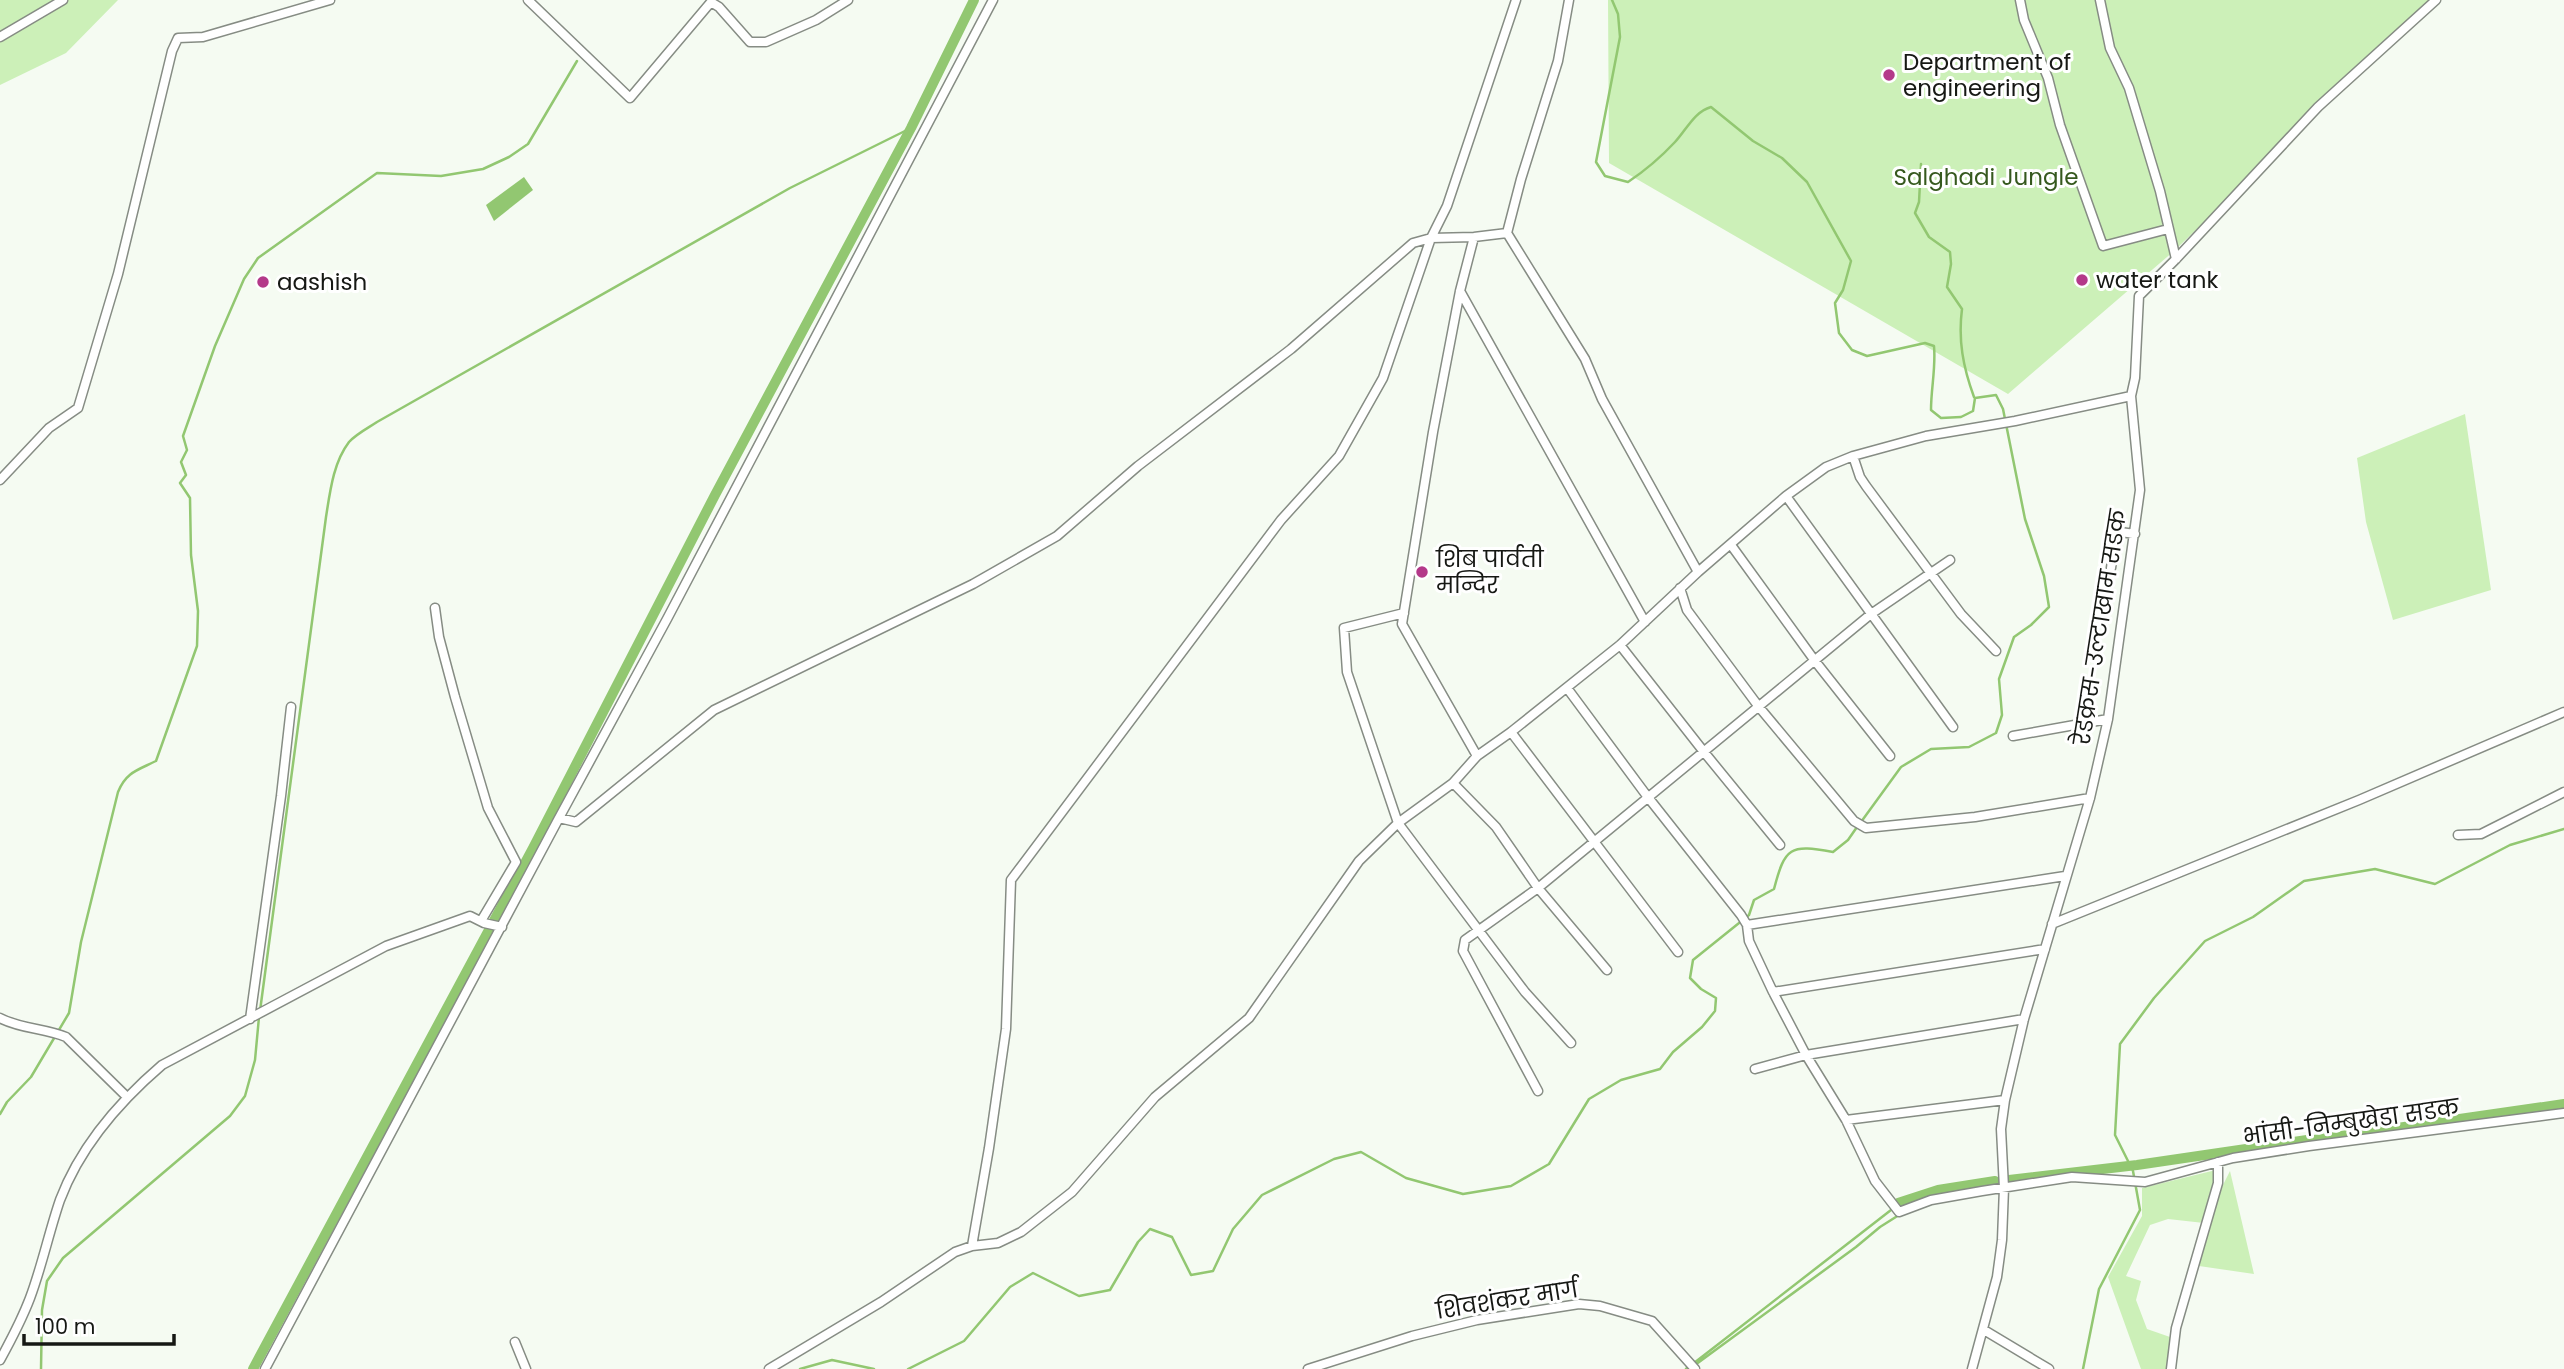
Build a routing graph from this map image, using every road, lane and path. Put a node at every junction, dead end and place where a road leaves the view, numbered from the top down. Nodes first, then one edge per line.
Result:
1 (63, 0) edge
2 (330, 0) edge
3 (527, 0) edge
4 (848, 0) edge
5 (993, 0) edge
6 (1516, 0) edge
7 (1569, 0) edge
8 (2020, 0) edge
9 (2100, 0) edge
10 (2436, 0) edge
11 (0, 37) edge
12 (2168, 229) junction
13 (1507, 233) junction
14 (1474, 237) junction
15 (1431, 238) junction
16 (2176, 259) junction
17 (1460, 291) junction
18 (2131, 396) junction
19 (1853, 456) junction
20 (0, 480) edge
21 (1786, 496) junction
22 (2135, 534) junction
23 (1731, 545) junction
24 (1950, 560) dead end
25 (2111, 568) dead end
26 (1698, 572) junction
27 (1930, 572) junction
28 (1679, 587) junction
29 (435, 608) dead end
30 (1404, 613) junction
31 (1871, 614) junction
32 (1646, 622) junction
33 (1619, 645) junction
34 (1996, 651) dead end
35 (1815, 661) junction
36 (1567, 688) junction
37 (291, 706) dead end
38 (1759, 707) junction
39 (2564, 712) edge
40 (2108, 719) junction
41 (1953, 727) dead end
42 (1511, 732) junction
43 (2013, 736) dead end
44 (1703, 752) junction
45 (1477, 756) junction
46 (1890, 756) dead end
47 (1453, 783) junction
48 (2564, 792) edge
49 (1647, 796) junction
50 (2090, 798) junction
51 (559, 818) junction
52 (1398, 823) junction
53 (2458, 835) dead end
54 (1594, 840) junction
55 (1780, 845) dead end
56 (2065, 876) junction
57 (1538, 888) junction
58 (482, 922) junction
59 (2052, 924) junction
60 (1746, 925) junction
61 (499, 926) junction
62 (1479, 929) junction
63 (2045, 949) junction
64 (1678, 953) dead end
65 (1606, 970) dead end
66 (1773, 992) junction
67 (0, 1018) edge
68 (253, 1018) junction
69 (2024, 1019) junction
70 (1571, 1043) dead end
71 (1806, 1055) junction
72 (1755, 1069) dead end
73 (1538, 1091) dead end
74 (127, 1097) junction
75 (2005, 1100) junction
76 (2564, 1112) edge
77 (1846, 1120) junction
78 (2218, 1162) junction
79 (2004, 1188) junction
80 (972, 1246) junction
81 (1984, 1329) junction
82 (515, 1342) dead end
83 (0, 1360) edge
84 (265, 1369) edge
85 (526, 1369) edge
86 (769, 1369) edge
87 (1308, 1369) edge
88 (1695, 1369) edge
89 (1972, 1369) edge
90 (2049, 1369) edge
91 (2171, 1369) edge

1 - 11 street
2 - 20 street
3 - 4 street
5 - 51 street
6 - 15 street
7 - 13 street
8 - 12 street
9 - 12 street
10 - 16 street, रेडक्रस-उल्टाखाम सडक
12 - 16 street
13 - 14 street
13 - 26 street
14 - 15 street
14 - 17 street
15 - 51 street
15 - 80 street
16 - 18 street, रेडक्रस-उल्टाखाम सडक
17 - 30 street
17 - 32 street
18 - 19 street
18 - 22 street, रेडक्रस-उल्टाखाम सडक
19 - 21 street
19 - 27 street
21 - 23 street
21 - 31 street
22 - 25 street
22 - 40 street, रेडक्रस-उल्टाखाम सडक
23 - 26 street
23 - 35 street
24 - 27 street
26 - 28 street
27 - 31 street
27 - 34 street
28 - 32 street
28 - 38 street
29 - 58 street
30 - 45 street
30 - 52 street
31 - 35 street
31 - 41 street
32 - 33 street
33 - 36 street
33 - 44 street
35 - 38 street
35 - 46 street
36 - 42 street
36 - 49 street
37 - 68 street
38 - 44 street
38 - 50 street
39 - 59 street
40 - 43 street
40 - 50 street, रेडक्रस-उल्टाखाम सडक
42 - 45 street
42 - 54 street
44 - 49 street
44 - 55 street
45 - 47 street
47 - 52 street
47 - 57 street
48 - 53 street
49 - 54 street
49 - 60 street
50 - 56 street, रेडक्रस-उल्टाखाम सडक
51 - 61 street
52 - 62 street
52 - 80 street
54 - 57 street
54 - 64 street
56 - 59 street, रेडक्रस-उल्टाखाम सडक
56 - 60 street
57 - 62 street
57 - 65 street
58 - 61 street
58 - 68 street
59 - 63 street, रेडक्रस-उल्टाखाम सडक
60 - 66 street
61 - 84 street
62 - 70 street
62 - 73 street
63 - 66 street
63 - 69 street, रेडक्रस-उल्टाखाम सडक
66 - 71 street
67 - 74 street
68 - 74 street
69 - 71 street
69 - 75 street, रेडक्रस-उल्टाखाम सडक
71 - 72 street
71 - 77 street
74 - 83 street
75 - 77 street
75 - 79 street, रेडक्रस-उल्टाखाम सडक
76 - 78 street, भांसी-निम्बुखेडा सडक
77 - 79 street
78 - 79 street, भांसी-निम्बुखेडा सडक
78 - 91 street
79 - 81 street, रेडक्रस-उल्टाखाम सडक
80 - 86 street
81 - 89 street, रेडक्रस-उल्टाखाम सडक
81 - 90 street
82 - 85 street
87 - 88 street, शिवशंकर मार्ग

